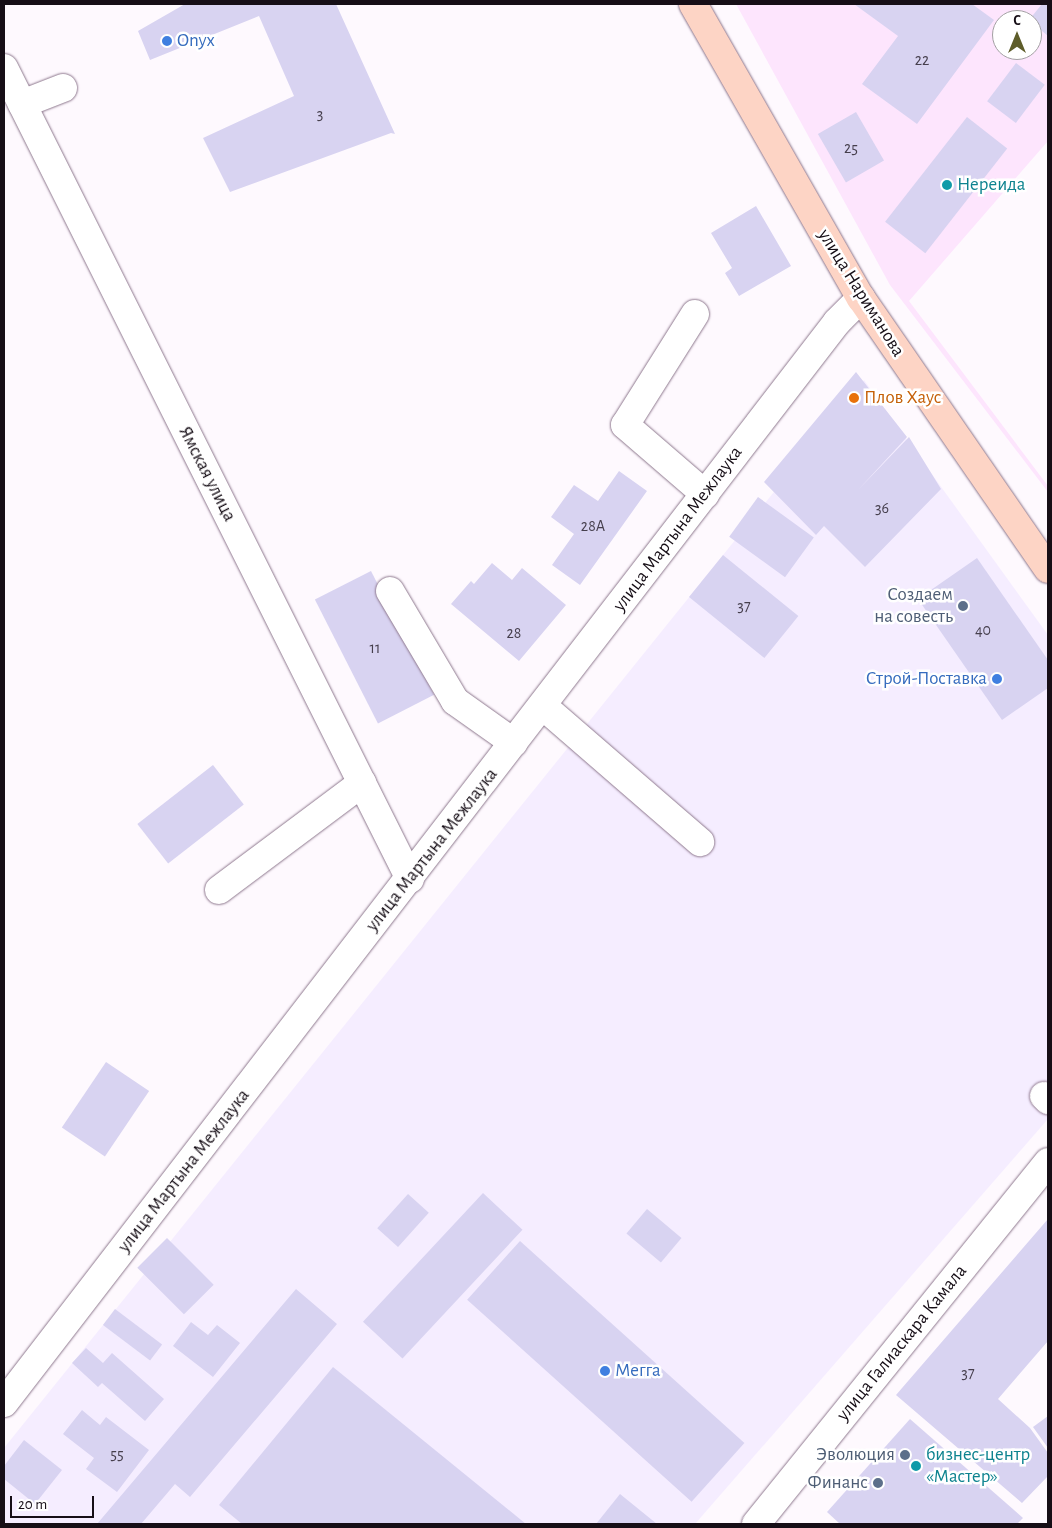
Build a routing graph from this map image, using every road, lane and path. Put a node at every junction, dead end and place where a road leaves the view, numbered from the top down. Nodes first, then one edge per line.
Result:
1 (693, 4) edge
2 (4, 68) edge
3 (62, 88) dead end
4 (22, 104) junction
5 (861, 298) junction
6 (695, 314) dead end
7 (705, 494) junction
8 (1048, 569) edge
9 (390, 591) dead end
10 (543, 706) junction
11 (514, 743) junction
12 (362, 783) junction
13 (700, 842) dead end
14 (410, 879) junction
15 (219, 890) dead end
16 (1048, 1162) edge
17 (4, 1403) edge
18 (756, 1524) edge

1 - 5 main road, улица Нариманова
2 - 4 street, Ямская улица
3 - 4 street
4 - 12 street, Ямская улица
5 - 7 street, улица Мартына Межлаука
5 - 8 main road, улица Нариманова
6 - 7 street
7 - 10 street, улица Мартына Межлаука
9 - 11 street
10 - 11 street, улица Мартына Межлаука
10 - 13 street
11 - 14 street, улица Мартына Межлаука
12 - 14 street, Ямская улица
12 - 15 street
14 - 17 street, улица Мартына Межлаука
16 - 18 street, улица Галиаскара Камала

